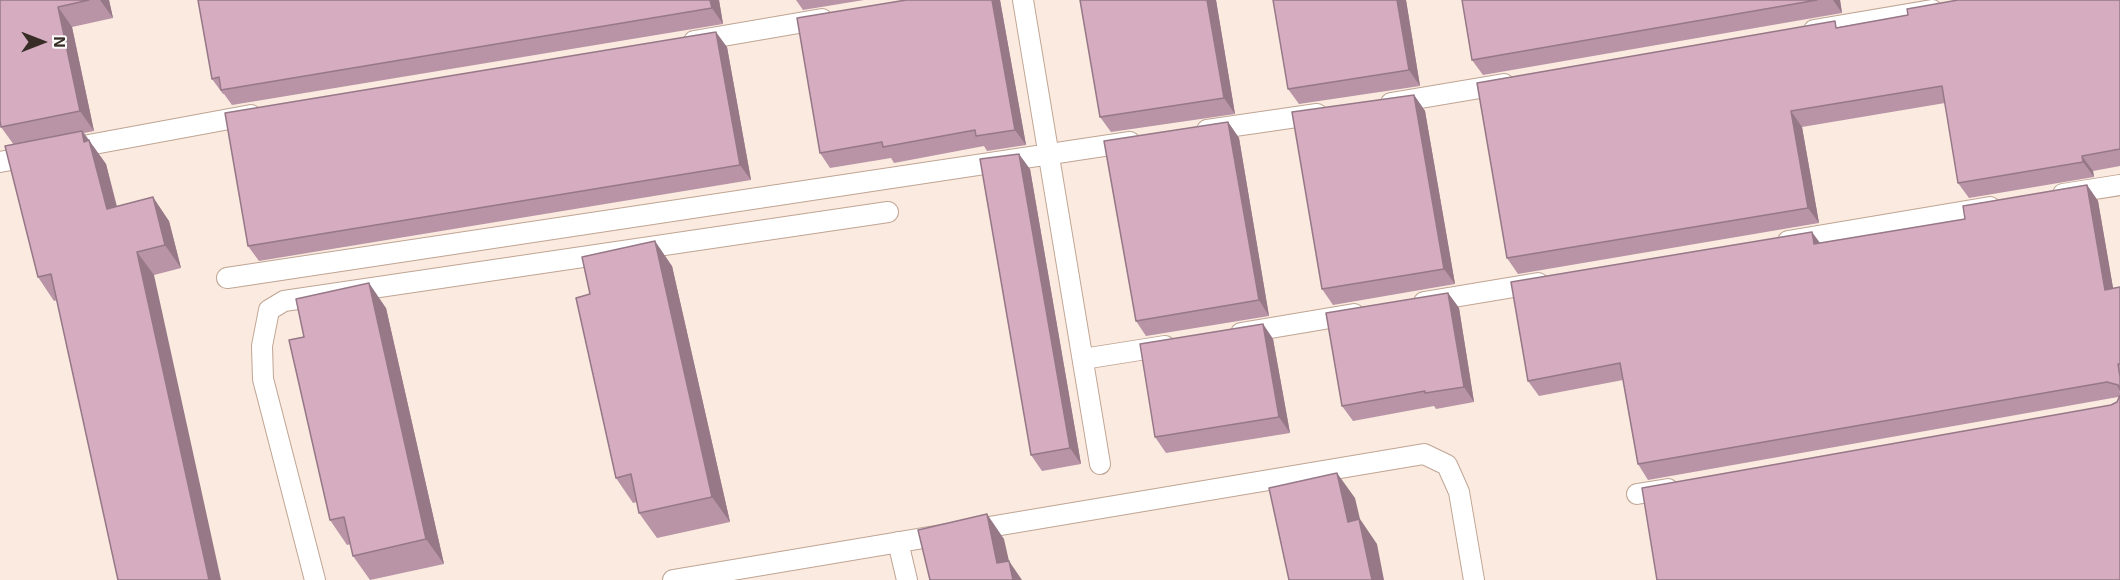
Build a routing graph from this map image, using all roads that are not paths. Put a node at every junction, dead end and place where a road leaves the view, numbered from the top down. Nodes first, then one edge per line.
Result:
1 (1023, 0) edge
2 (1953, 6) edge
3 (842, 16) edge
4 (1790, 34) edge
5 (677, 43) edge
6 (1520, 81) edge
7 (1368, 106) edge
8 (275, 110) edge
9 (1332, 112) edge
10 (1190, 133) edge
11 (1143, 140) edge
12 (1048, 154) junction
13 (0, 162) edge
14 (2120, 185) edge
15 (2049, 197) edge
16 (2014, 202) edge
17 (888, 212) dead end
18 (1766, 244) edge
19 (227, 278) dead end
20 (1554, 280) edge
21 (1401, 306) edge
22 (1377, 310) edge
23 (1224, 336) edge
24 (1189, 341) edge
25 (1083, 359) junction
26 (1100, 464) dead end
27 (1684, 486) edge
28 (1637, 494) dead end
29 (898, 542) junction
30 (315, 580) edge
31 (673, 580) edge
32 (907, 580) edge
33 (1474, 580) edge

1 - 12 lane
2 - 4 lane
3 - 5 lane
6 - 7 lane
8 - 13 lane
9 - 10 lane
11 - 12 lane
12 - 19 lane
12 - 25 lane
14 - 15 lane
16 - 18 lane
17 - 30 lane
20 - 21 lane
22 - 23 lane
24 - 25 lane
25 - 26 lane
27 - 28 lane
29 - 31 lane
29 - 32 lane
29 - 33 lane

